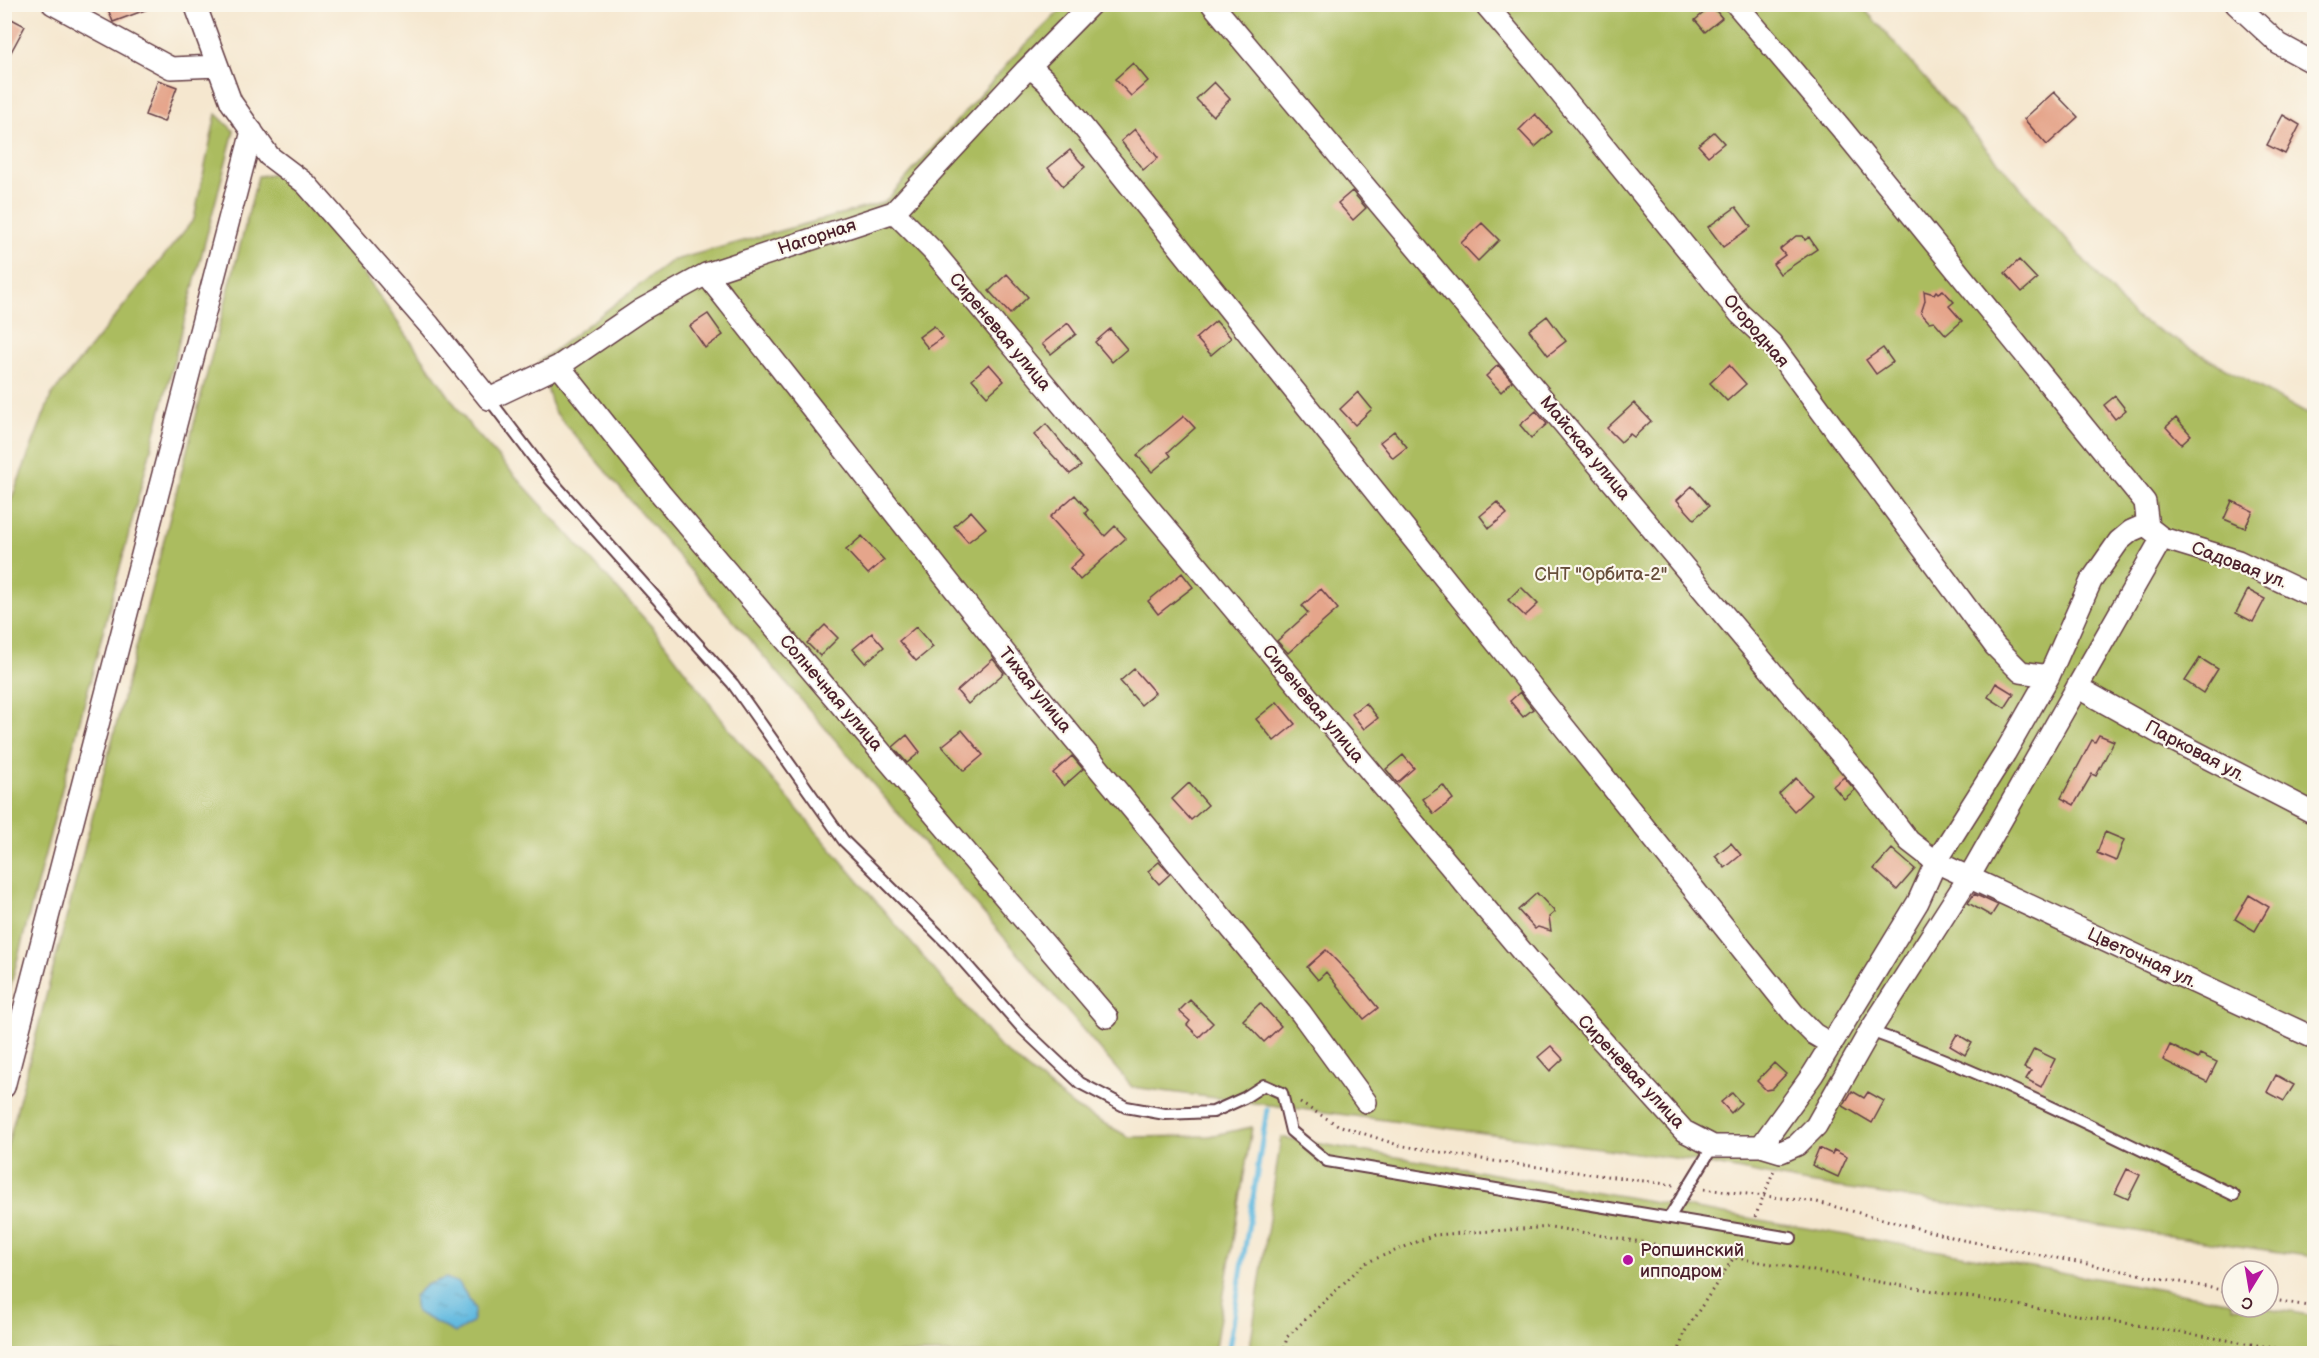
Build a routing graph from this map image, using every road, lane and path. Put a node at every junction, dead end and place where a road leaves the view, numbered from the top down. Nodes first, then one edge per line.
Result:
1 (53, 4) edge
2 (195, 4) edge
3 (1091, 4) edge
4 (1212, 4) edge
5 (1485, 4) edge
6 (1736, 4) edge
7 (2236, 4) edge
8 (2314, 63) edge
9 (218, 66) junction
10 (1026, 70) junction
11 (252, 131) junction
12 (894, 212) junction
13 (706, 274) junction
14 (559, 366) junction
15 (489, 399) junction
16 (2154, 531) junction
17 (2314, 597) edge
18 (2049, 676) junction
19 (2077, 687) junction
20 (2314, 813) edge
21 (1936, 862) junction
22 (1969, 878) junction
23 (1107, 1017) dead end
24 (1870, 1031) junction
25 (2314, 1038) edge
26 (1831, 1044) junction
27 (4, 1087) edge
28 (1282, 1092) junction
29 (1366, 1102) dead end
30 (1713, 1146) junction
31 (1771, 1149) junction
32 (1689, 1187) junction
33 (2234, 1195) dead end
34 (1764, 1196) junction
35 (1669, 1218) junction
36 (1748, 1231) junction
37 (1791, 1238) dead end
38 (1734, 1257) junction
39 (2220, 1290) edge
40 (2280, 1301) edge
41 (2314, 1307) edge
42 (1283, 1353) edge
43 (1678, 1353) edge
44 (2310, 1353) edge

1 - 9 street
2 - 9 street
3 - 10 street, Нагорная
4 - 21 street, Майская улица
5 - 18 street, Огородная
6 - 16 street
7 - 8 street
9 - 11 street
10 - 12 street, Нагорная
10 - 26 street
11 - 15 street
11 - 27 street
12 - 13 street, Нагорная
12 - 30 street, Сиреневая улица
13 - 14 street, Нагорная
13 - 29 street, Тихая улица
14 - 15 street, Нагорная
14 - 23 street, Солнечная улица
15 - 28 lane
16 - 17 street, Садовая ул.
16 - 18 street
16 - 19 street
18 - 21 street
19 - 20 street, Парковая ул.
19 - 22 street
21 - 22 street, Майская улица
21 - 26 street
22 - 24 street
22 - 25 street, Цветочная ул.
24 - 31 street
24 - 33 lane
26 - 31 street
28 - 32 path
28 - 35 lane
30 - 31 street, Сиреневая улица
30 - 32 lane
31 - 34 path
32 - 34 path
32 - 35 lane
34 - 36 path
34 - 39 path
35 - 36 lane
36 - 37 lane
36 - 38 path
38 - 42 path
38 - 43 path
38 - 44 path
40 - 41 path

